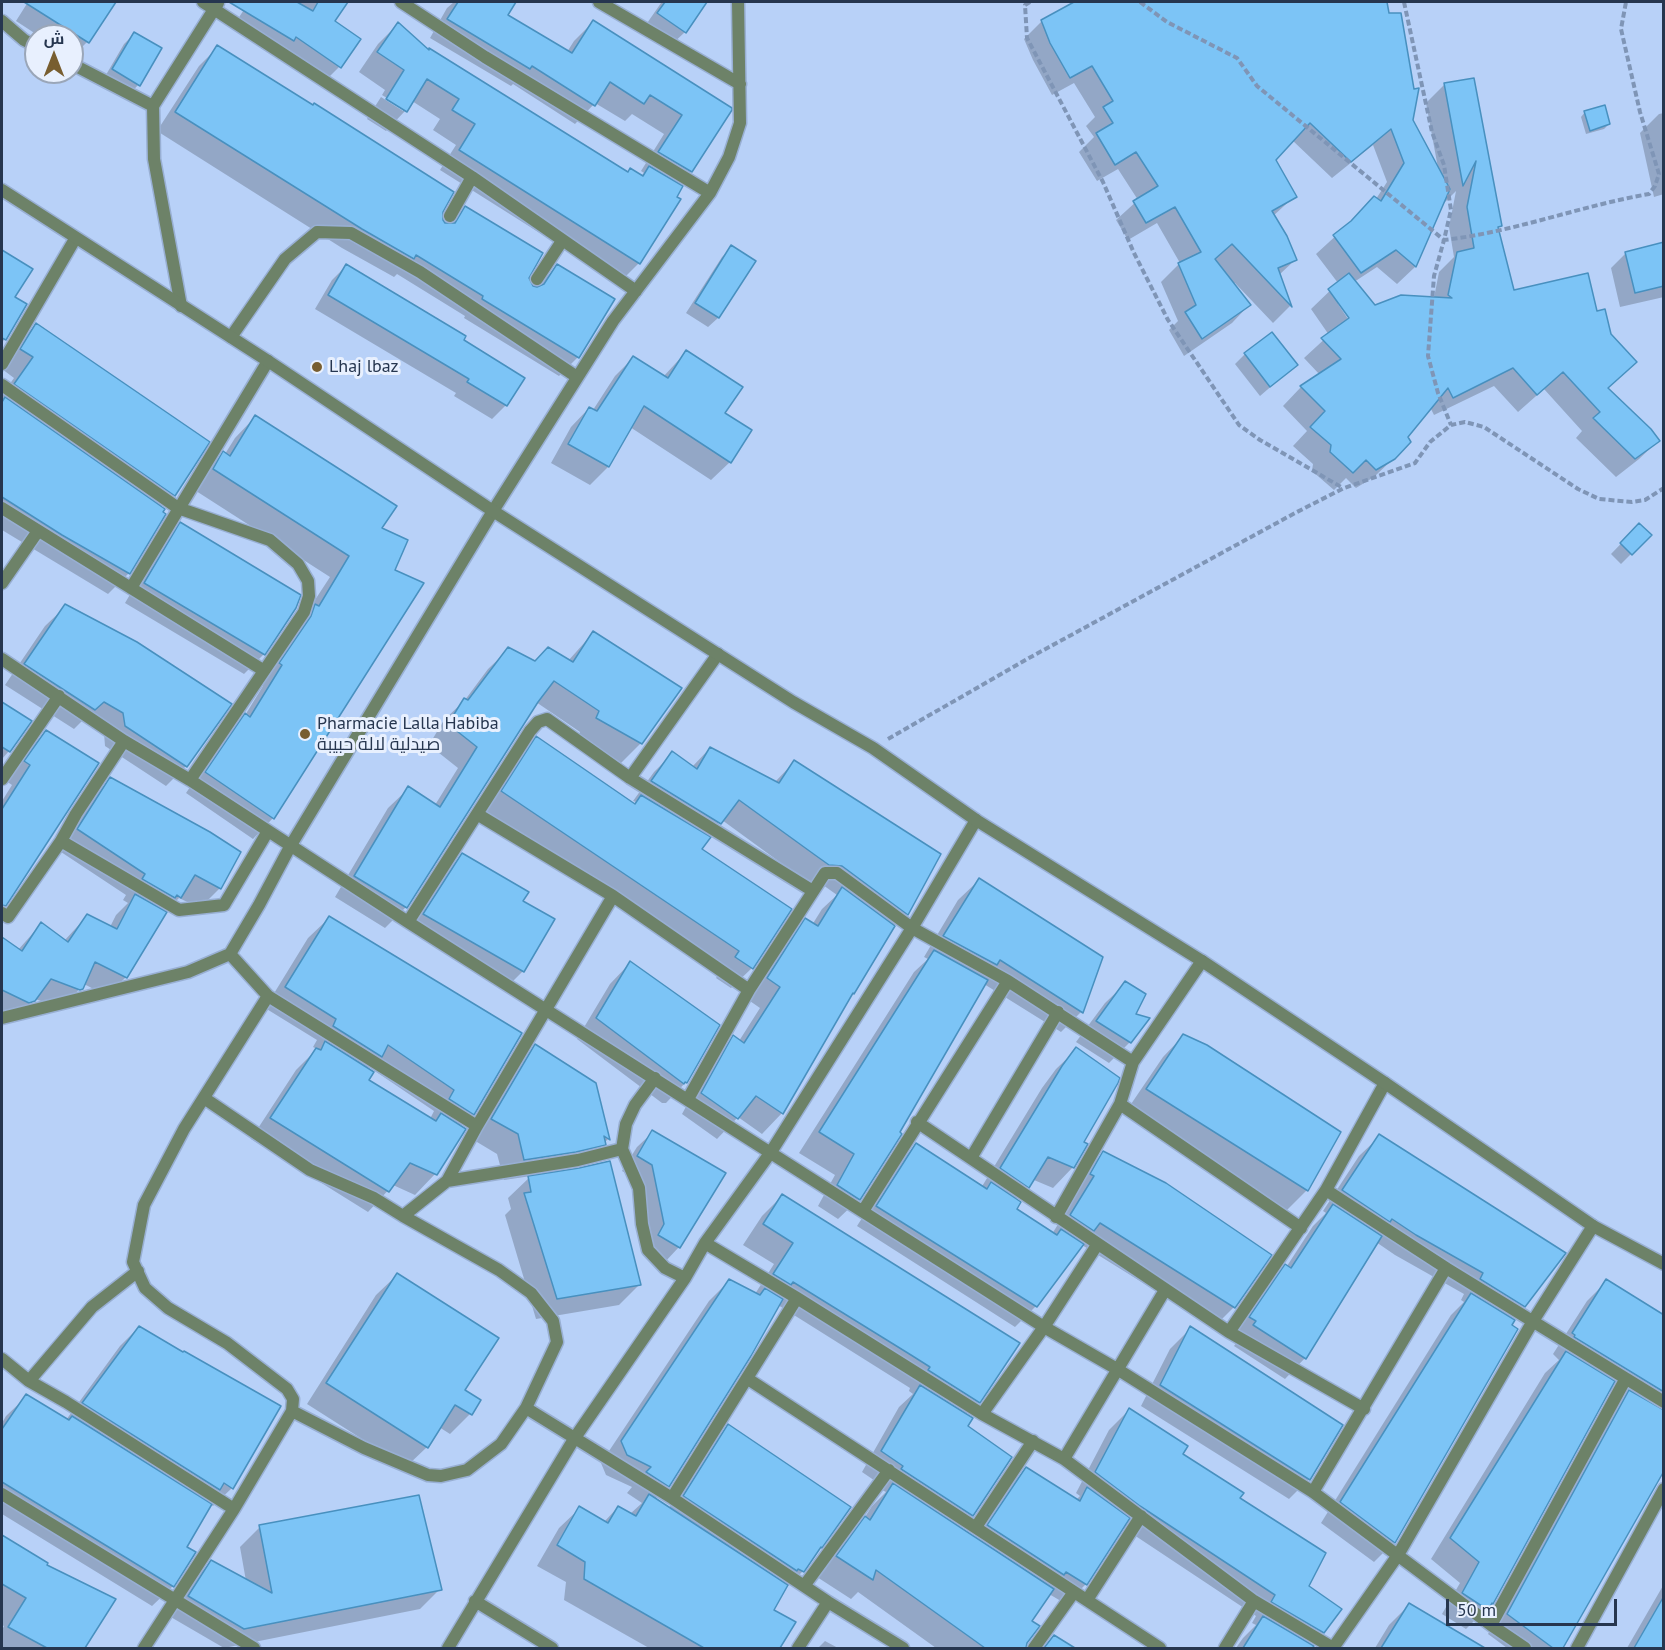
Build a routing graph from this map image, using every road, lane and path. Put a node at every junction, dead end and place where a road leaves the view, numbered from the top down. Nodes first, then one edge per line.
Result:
1 (203, 2) edge
2 (401, 2) edge
3 (599, 2) edge
4 (738, 2) edge
5 (1030, 2) edge
6 (1140, 2) edge
7 (1404, 2) edge
8 (1626, 2) edge
9 (217, 5) edge
10 (2, 21) edge
11 (24, 40) edge
12 (84, 70) edge
13 (740, 84) junction
14 (153, 106) junction
15 (472, 177) junction
16 (2, 190) edge
17 (710, 193) junction
18 (450, 216) dead end
19 (75, 239) junction
20 (1444, 240) junction
21 (562, 241) junction
22 (537, 279) dead end
23 (636, 291) junction
24 (181, 306) junction
25 (231, 337) junction
26 (268, 361) junction
27 (2, 364) edge
28 (577, 377) junction
29 (2, 385) edge
30 (1451, 425) junction
31 (1344, 488) junction
32 (1664, 488) edge
33 (2, 508) edge
34 (178, 508) junction
35 (493, 511) junction
36 (38, 531) junction
37 (2, 583) edge
38 (131, 588) junction
39 (718, 654) junction
40 (2, 659) edge
41 (263, 670) junction
42 (59, 696) junction
43 (124, 741) junction
44 (873, 748) junction
45 (630, 778) junction
46 (2, 779) edge
47 (190, 780) junction
48 (477, 813) junction
49 (976, 820) junction
50 (268, 831) junction
51 (61, 842) junction
52 (291, 845) junction
53 (813, 891) junction
54 (613, 896) junction
55 (2, 913) edge
56 (408, 922) junction
57 (912, 928) junction
58 (230, 954) junction
59 (1202, 961) junction
60 (1008, 981) junction
61 (749, 990) junction
62 (268, 996) junction
63 (547, 1009) junction
64 (1058, 1012) junction
65 (2, 1018) edge
66 (1134, 1062) junction
67 (655, 1078) junction
68 (1385, 1083) junction
69 (204, 1098) junction
70 (688, 1099) junction
71 (1120, 1104) junction
72 (917, 1122) junction
73 (477, 1126) junction
74 (622, 1149) junction
75 (771, 1152) junction
76 (971, 1158) junction
77 (447, 1181) junction
78 (1326, 1190) junction
79 (863, 1211) junction
80 (403, 1216) junction
81 (1056, 1217) junction
82 (1593, 1226) junction
83 (1301, 1228) junction
84 (705, 1244) junction
85 (1097, 1245) junction
86 (1664, 1264) edge
87 (1446, 1268) junction
88 (138, 1272) junction
89 (685, 1278) junction
90 (1165, 1290) junction
91 (797, 1298) junction
92 (1533, 1321) junction
93 (1044, 1327) junction
94 (1229, 1332) junction
95 (2, 1359) edge
96 (1117, 1369) junction
97 (748, 1379) junction
98 (1625, 1380) junction
99 (29, 1381) junction
100 (1664, 1402) edge
101 (526, 1408) junction
102 (1364, 1409) junction
103 (292, 1411) junction
104 (982, 1414) junction
105 (574, 1439) junction
106 (1033, 1441) junction
107 (1064, 1459) junction
108 (889, 1470) junction
109 (1664, 1489) edge
110 (1313, 1492) junction
111 (2, 1494) edge
112 (672, 1498) junction
113 (234, 1509) junction
114 (1141, 1516) junction
115 (976, 1527) junction
116 (1398, 1555) junction
117 (804, 1586) junction
118 (1074, 1592) junction
119 (174, 1599) junction
120 (1087, 1600) junction
121 (475, 1601) junction
122 (1254, 1601) junction
123 (828, 1602) junction
124 (1491, 1625) junction
125 (144, 1648) edge
126 (254, 1648) edge
127 (448, 1648) edge
128 (552, 1648) edge
129 (798, 1648) edge
130 (903, 1648) edge
131 (1034, 1648) edge
132 (1160, 1648) edge
133 (1225, 1648) edge
134 (1333, 1648) edge
135 (1525, 1648) edge
136 (1577, 1648) edge

1 - 9 street
2 - 17 street
3 - 13 street
4 - 13 street
5 - 31 path
6 - 20 path
7 - 20 path
8 - 20 path
9 - 14 street
9 - 15 street
10 - 11 street
12 - 14 street
13 - 17 street
14 - 24 street
15 - 18 street
15 - 21 street
16 - 19 street
17 - 23 street
19 - 24 street
19 - 27 street
20 - 30 path
21 - 22 street
21 - 23 street
23 - 28 street
24 - 25 street
25 - 26 street
25 - 28 street
26 - 34 street
26 - 35 street
28 - 35 street
29 - 34 street
30 - 31 path
30 - 32 path
31 - 44 path
33 - 36 street
34 - 38 street
34 - 41 street
35 - 39 street
35 - 52 street
36 - 37 street
36 - 38 street
38 - 41 street
39 - 44 street
39 - 45 street
40 - 42 street
41 - 47 street
42 - 43 street
42 - 46 street
43 - 47 street
43 - 51 street
44 - 49 street
45 - 48 street
45 - 53 street
47 - 50 street
48 - 54 street
48 - 56 street
49 - 57 street
49 - 59 street
50 - 51 street
50 - 52 street
51 - 55 street
52 - 56 street
52 - 58 street
53 - 57 street
53 - 61 street
54 - 61 street
54 - 63 street
56 - 63 street
57 - 60 street
57 - 75 street
58 - 62 street
58 - 65 street
59 - 66 street
59 - 68 street
60 - 64 street
60 - 72 street
61 - 70 street
62 - 69 street
62 - 73 street
63 - 67 street
63 - 73 street
64 - 66 street
64 - 76 street
66 - 71 street
67 - 70 street
67 - 74 street
68 - 78 street
68 - 82 street
69 - 80 street
69 - 88 street
70 - 75 street
71 - 81 street
71 - 83 street
72 - 76 street
72 - 79 street
73 - 77 street
74 - 77 street
74 - 89 street
75 - 79 street
75 - 84 street
76 - 81 street
77 - 80 street
78 - 83 street
78 - 87 street
79 - 93 street
80 - 101 street
81 - 85 street
82 - 86 street
82 - 92 street
83 - 94 street
84 - 89 street
84 - 91 street
85 - 90 street
85 - 93 street
87 - 92 street
87 - 102 street
88 - 99 street
88 - 103 street
89 - 105 street
90 - 94 street
90 - 96 street
91 - 97 street
91 - 104 street
92 - 98 street
92 - 116 street
93 - 96 street
93 - 104 street
94 - 102 street
95 - 99 street
96 - 107 street
96 - 110 street
97 - 108 street
97 - 112 street
98 - 100 street
98 - 124 street
99 - 113 street
101 - 103 street
101 - 105 street
102 - 110 street
103 - 113 street
104 - 106 street
105 - 112 street
105 - 121 street
106 - 107 street
106 - 115 street
107 - 114 street
108 - 115 street
108 - 117 street
109 - 136 street
110 - 116 street
111 - 119 street
112 - 117 street
113 - 119 street
114 - 120 street
114 - 122 street
115 - 118 street
116 - 124 street
116 - 134 street
117 - 123 street
118 - 120 street
118 - 131 street
119 - 125 street
119 - 126 street
120 - 132 street
121 - 127 street
121 - 128 street
122 - 133 street
122 - 134 street
123 - 129 street
123 - 130 street
124 - 135 street

